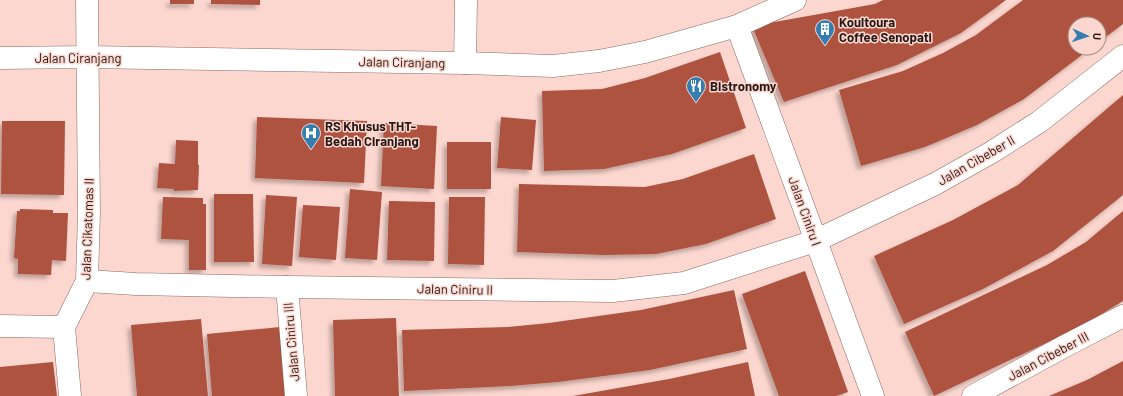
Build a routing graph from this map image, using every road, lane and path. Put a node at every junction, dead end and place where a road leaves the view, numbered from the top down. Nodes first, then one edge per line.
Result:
1 (87, 0) edge
2 (466, 0) edge
3 (794, 0) edge
4 (737, 26) junction
5 (1123, 56) edge
6 (88, 57) junction
7 (0, 58) edge
8 (465, 63) junction
9 (816, 241) junction
10 (87, 281) junction
11 (286, 287) junction
12 (1123, 316) edge
13 (0, 326) edge
14 (64, 327) junction
15 (70, 396) edge
16 (296, 396) edge
17 (872, 396) edge
18 (973, 396) edge

1 - 6 street, Jalan Cikatomas II
2 - 8 street
3 - 4 street, Jalan Ciranjang
4 - 8 street, Jalan Ciranjang
4 - 9 street, Jalan Ciniru I
5 - 9 street, Jalan Cibeber II
6 - 7 street, Jalan Ciranjang
6 - 8 street, Jalan Ciranjang
6 - 10 street, Jalan Cikatomas II
9 - 11 street, Jalan Ciniru II
9 - 17 street, Jalan Ciniru I
10 - 11 street, Jalan Ciniru II
10 - 14 street, Jalan Cikatomas II
11 - 16 street, Jalan Ciniru III
12 - 18 street, Jalan Cibeber III
13 - 14 street
14 - 15 street

